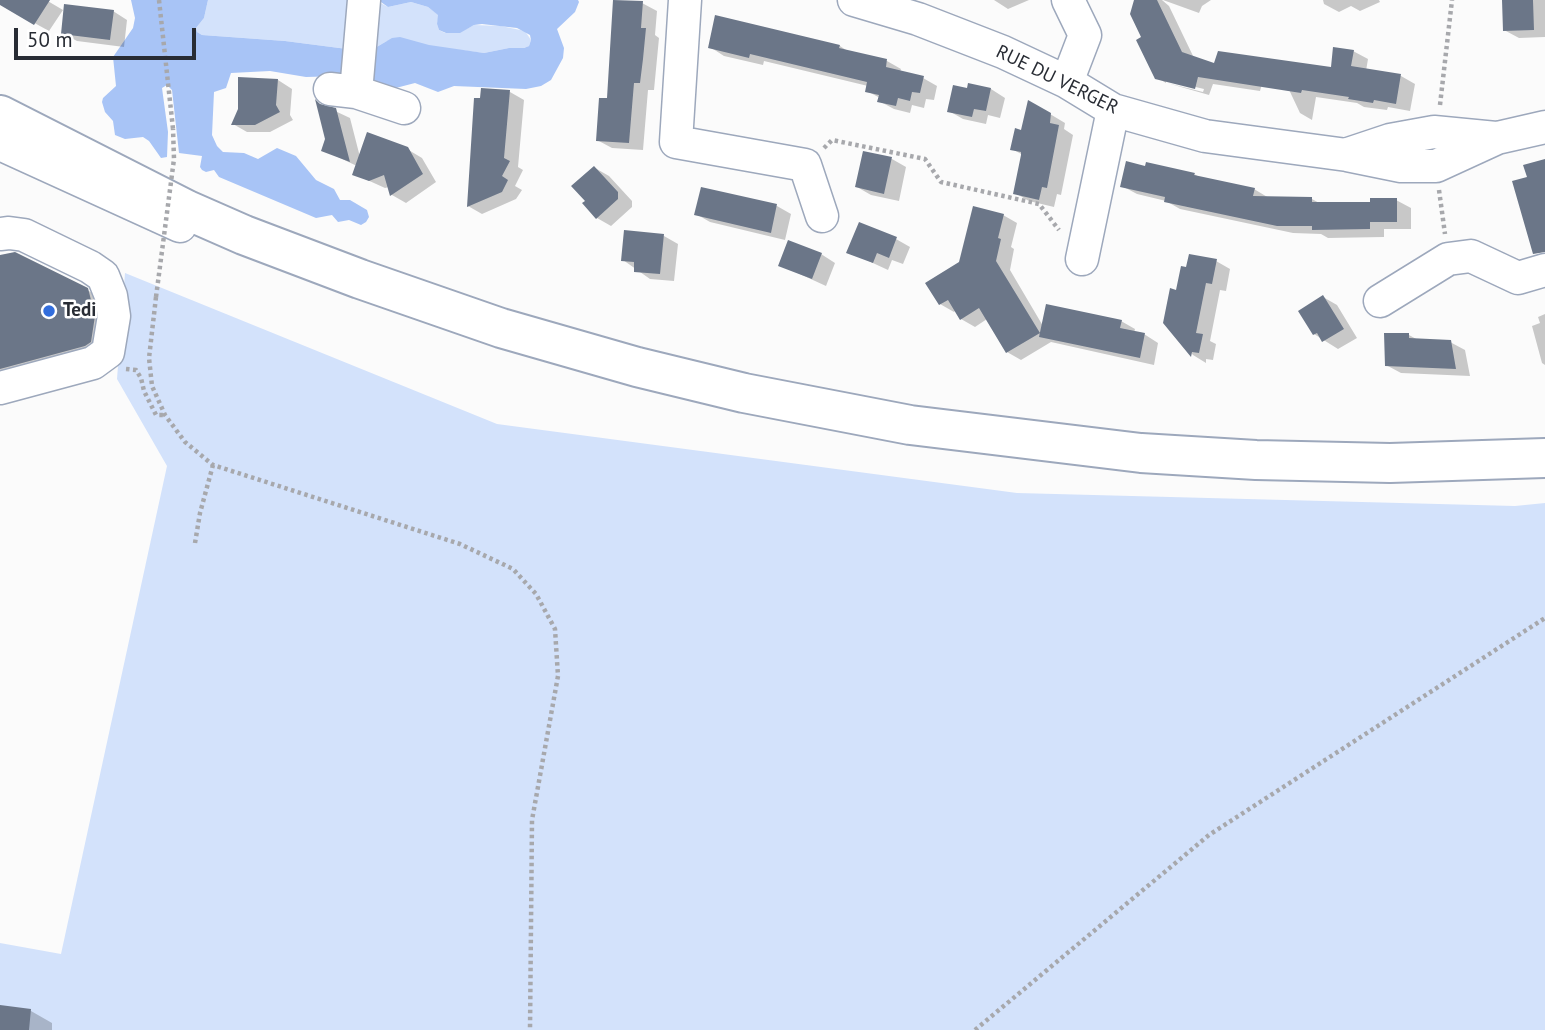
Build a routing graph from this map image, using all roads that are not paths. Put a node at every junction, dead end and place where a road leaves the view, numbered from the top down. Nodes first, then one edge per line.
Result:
1 (364, 0) edge
2 (685, 0) edge
3 (854, 0) edge
4 (1068, 0) edge
5 (1067, 82) junction
6 (404, 108) dead end
7 (1112, 110) junction
8 (0, 115) edge
9 (1545, 127) edge
10 (0, 144) edge
11 (822, 216) dead end
12 (0, 234) edge
13 (1082, 259) road end
14 (1545, 270) edge
15 (360, 279) junction
16 (1380, 301) dead end
17 (0, 388) edge
18 (1545, 458) edge

1 - 6 street
2 - 11 street
3 - 5 street, RUE DU VERGER
4 - 5 street
5 - 7 street, RUE DU VERGER
7 - 9 street, RUE DU VERGER
7 - 13 street
8 - 15 main road
10 - 15 street
12 - 17 street
14 - 16 street
15 - 18 main road

